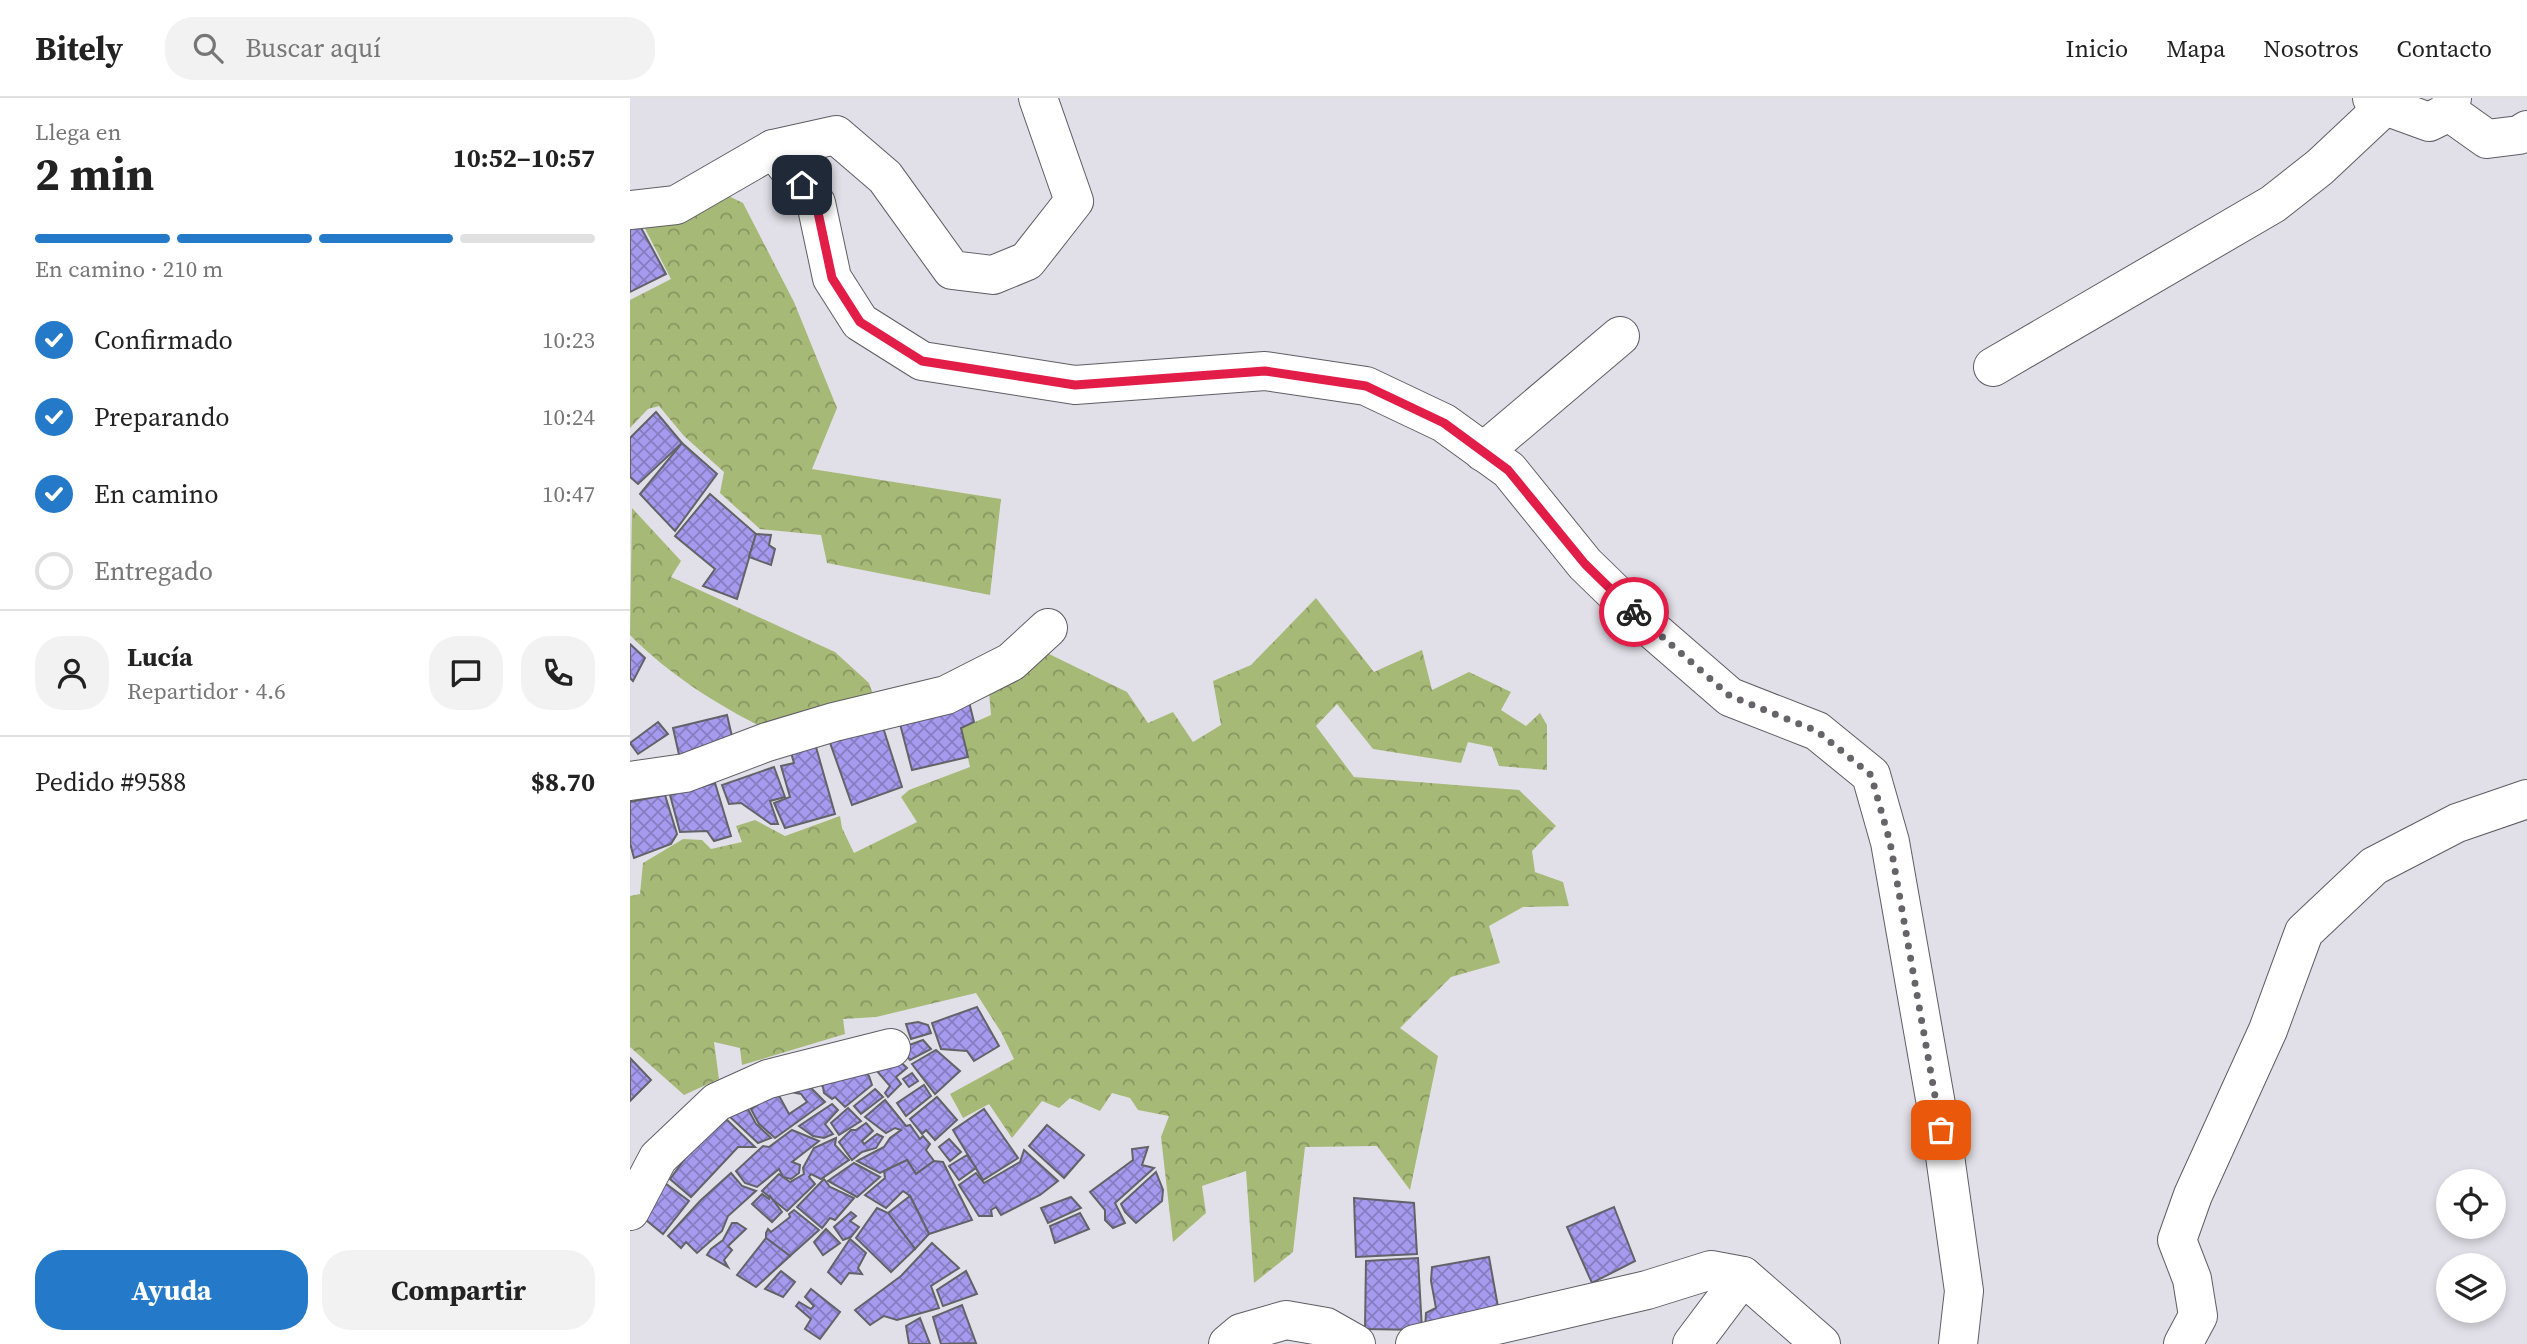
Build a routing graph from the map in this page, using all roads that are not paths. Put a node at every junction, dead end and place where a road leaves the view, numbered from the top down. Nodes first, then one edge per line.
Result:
1 (1038, 98) edge
2 (2378, 102) edge
3 (2451, 105) edge
4 (2527, 130) edge
5 (773, 149) junction
6 (630, 210) edge
7 (1620, 336) dead end
8 (1993, 367) dead end
9 (1483, 452) junction
10 (1048, 628) dead end
11 (630, 781) edge
12 (2527, 799) edge
13 (891, 1048) dead end
14 (630, 1211) edge
15 (1743, 1276) junction
16 (1228, 1344) edge
17 (1356, 1344) edge
18 (1415, 1344) edge
19 (1692, 1344) edge
20 (1821, 1344) edge
21 (1958, 1344) edge
22 (2183, 1344) edge

1 - 5 street
2 - 3 street
2 - 8 street
3 - 4 street
5 - 6 street
5 - 9 street
7 - 9 street
9 - 21 street
10 - 11 street
12 - 22 street
13 - 14 street
15 - 18 street
15 - 19 street
15 - 20 street
16 - 17 street

